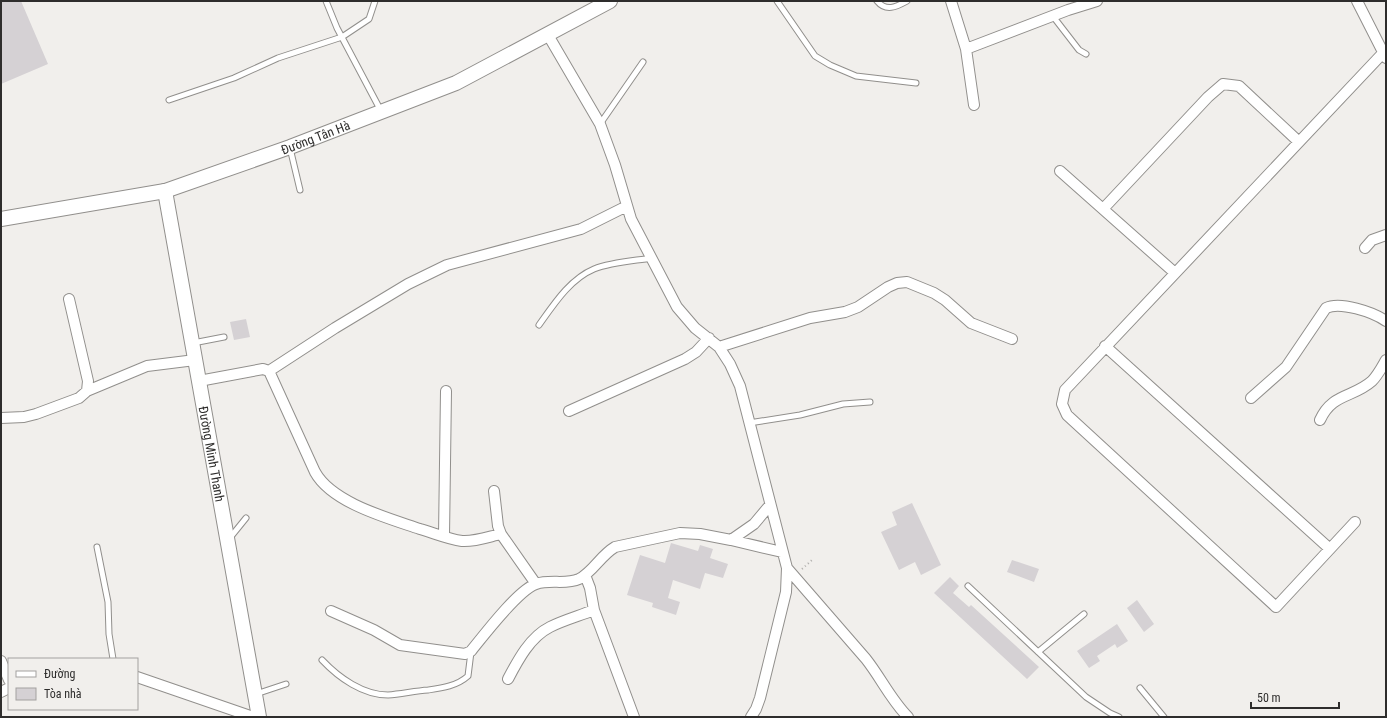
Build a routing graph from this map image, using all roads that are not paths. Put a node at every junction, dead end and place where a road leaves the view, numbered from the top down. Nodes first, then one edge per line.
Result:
1 (326, 1) edge
2 (376, 1) edge
3 (610, 1) edge
4 (777, 1) edge
5 (877, 1) edge
6 (907, 1) edge
7 (951, 1) edge
8 (1097, 1) edge
9 (1357, 1) edge
10 (1052, 15) junction
11 (548, 35) junction
12 (342, 37) junction
13 (966, 49) junction
14 (1086, 54) dead end
15 (1385, 56) edge
16 (643, 62) dead end
17 (916, 83) dead end
18 (169, 100) dead end
19 (974, 105) dead end
20 (382, 112) junction
21 (600, 124) junction
22 (1299, 142) junction
23 (290, 147) junction
24 (1060, 171) dead end
25 (300, 190) dead end
26 (165, 191) junction
27 (627, 206) junction
28 (1103, 209) junction
29 (1, 219) edge
30 (1386, 235) edge
31 (1365, 248) dead end
32 (652, 258) junction
33 (1176, 273) junction
34 (69, 299) dead end
35 (1386, 321) edge
36 (539, 325) dead end
37 (224, 337) dead end
38 (709, 338) junction
39 (1012, 339) dead end
40 (192, 344) junction
41 (1105, 346) junction
42 (719, 347) junction
43 (195, 360) junction
44 (1386, 360) edge
45 (269, 371) junction
46 (199, 381) junction
47 (87, 390) junction
48 (446, 390) dead end
49 (1251, 398) dead end
50 (870, 402) dead end
51 (569, 411) dead end
52 (1, 418) edge
53 (1320, 420) dead end
54 (749, 423) junction
55 (494, 491) dead end
56 (770, 505) junction
57 (246, 518) dead end
58 (1355, 522) dead end
59 (501, 534) junction
60 (444, 536) junction
61 (731, 540) junction
62 (228, 541) junction
63 (97, 547) dead end
64 (1330, 549) junction
65 (782, 552) junction
66 (790, 572) junction
67 (585, 575) junction
68 (536, 584) junction
69 (968, 586) dead end
70 (594, 610) junction
71 (331, 611) dead end
72 (1084, 614) dead end
73 (471, 651) junction
74 (1038, 652) junction
75 (113, 658) edge
76 (322, 660) dead end
77 (1, 661) edge
78 (138, 677) edge
79 (8, 678) edge
80 (508, 679) dead end
81 (286, 684) dead end
82 (1140, 688) dead end
83 (255, 694) junction
84 (253, 717) edge
85 (259, 717) edge
86 (634, 717) edge
87 (751, 717) edge
88 (908, 717) edge
89 (1119, 717) edge
90 (1164, 717) edge

1 - 12 lane
2 - 12 lane
3 - 11 main road, Đường Tân Hà
4 - 17 lane
5 - 6 lane
7 - 13 street
8 - 10 street
9 - 15 street
10 - 13 street
10 - 14 lane
11 - 20 main road, Đường Tân Hà
11 - 21 street
12 - 18 lane
12 - 20 lane
13 - 19 street
15 - 22 street
16 - 21 lane
20 - 23 main road, Đường Tân Hà
21 - 27 street
22 - 28 street
22 - 33 street
23 - 25 lane
23 - 26 main road, Đường Tân Hà
24 - 28 street
26 - 29 main road, Đường Tân Hà
26 - 40 main road, Đường Minh Thanh
27 - 32 street
27 - 45 street
28 - 33 street
30 - 31 street
32 - 36 lane
32 - 38 street
33 - 41 street
34 - 47 street
35 - 49 street
37 - 40 lane
38 - 42 street
38 - 51 street
39 - 42 street
40 - 43 main road, Đường Minh Thanh
41 - 64 street
41 - 64 street
42 - 54 street
43 - 46 main road, Đường Minh Thanh
43 - 47 street
44 - 53 street
45 - 46 street
45 - 60 street
46 - 62 main road, Đường Minh Thanh
47 - 52 street
48 - 60 street
50 - 54 lane
54 - 56 street
55 - 59 street
56 - 61 street
56 - 65 street
57 - 62 lane
58 - 64 street
59 - 60 street
59 - 68 street
61 - 65 street
61 - 67 street
62 - 83 main road, Đường Minh Thanh
63 - 75 lane
65 - 66 street
66 - 87 street
66 - 88 street
67 - 68 street
67 - 70 street
68 - 73 street
69 - 74 lane
70 - 80 street
70 - 86 street
71 - 73 street
72 - 74 lane
73 - 76 lane
74 - 89 lane
77 - 79 street
78 - 84 street
81 - 83 lane
82 - 90 lane
83 - 85 main road, Đường Minh Thanh

